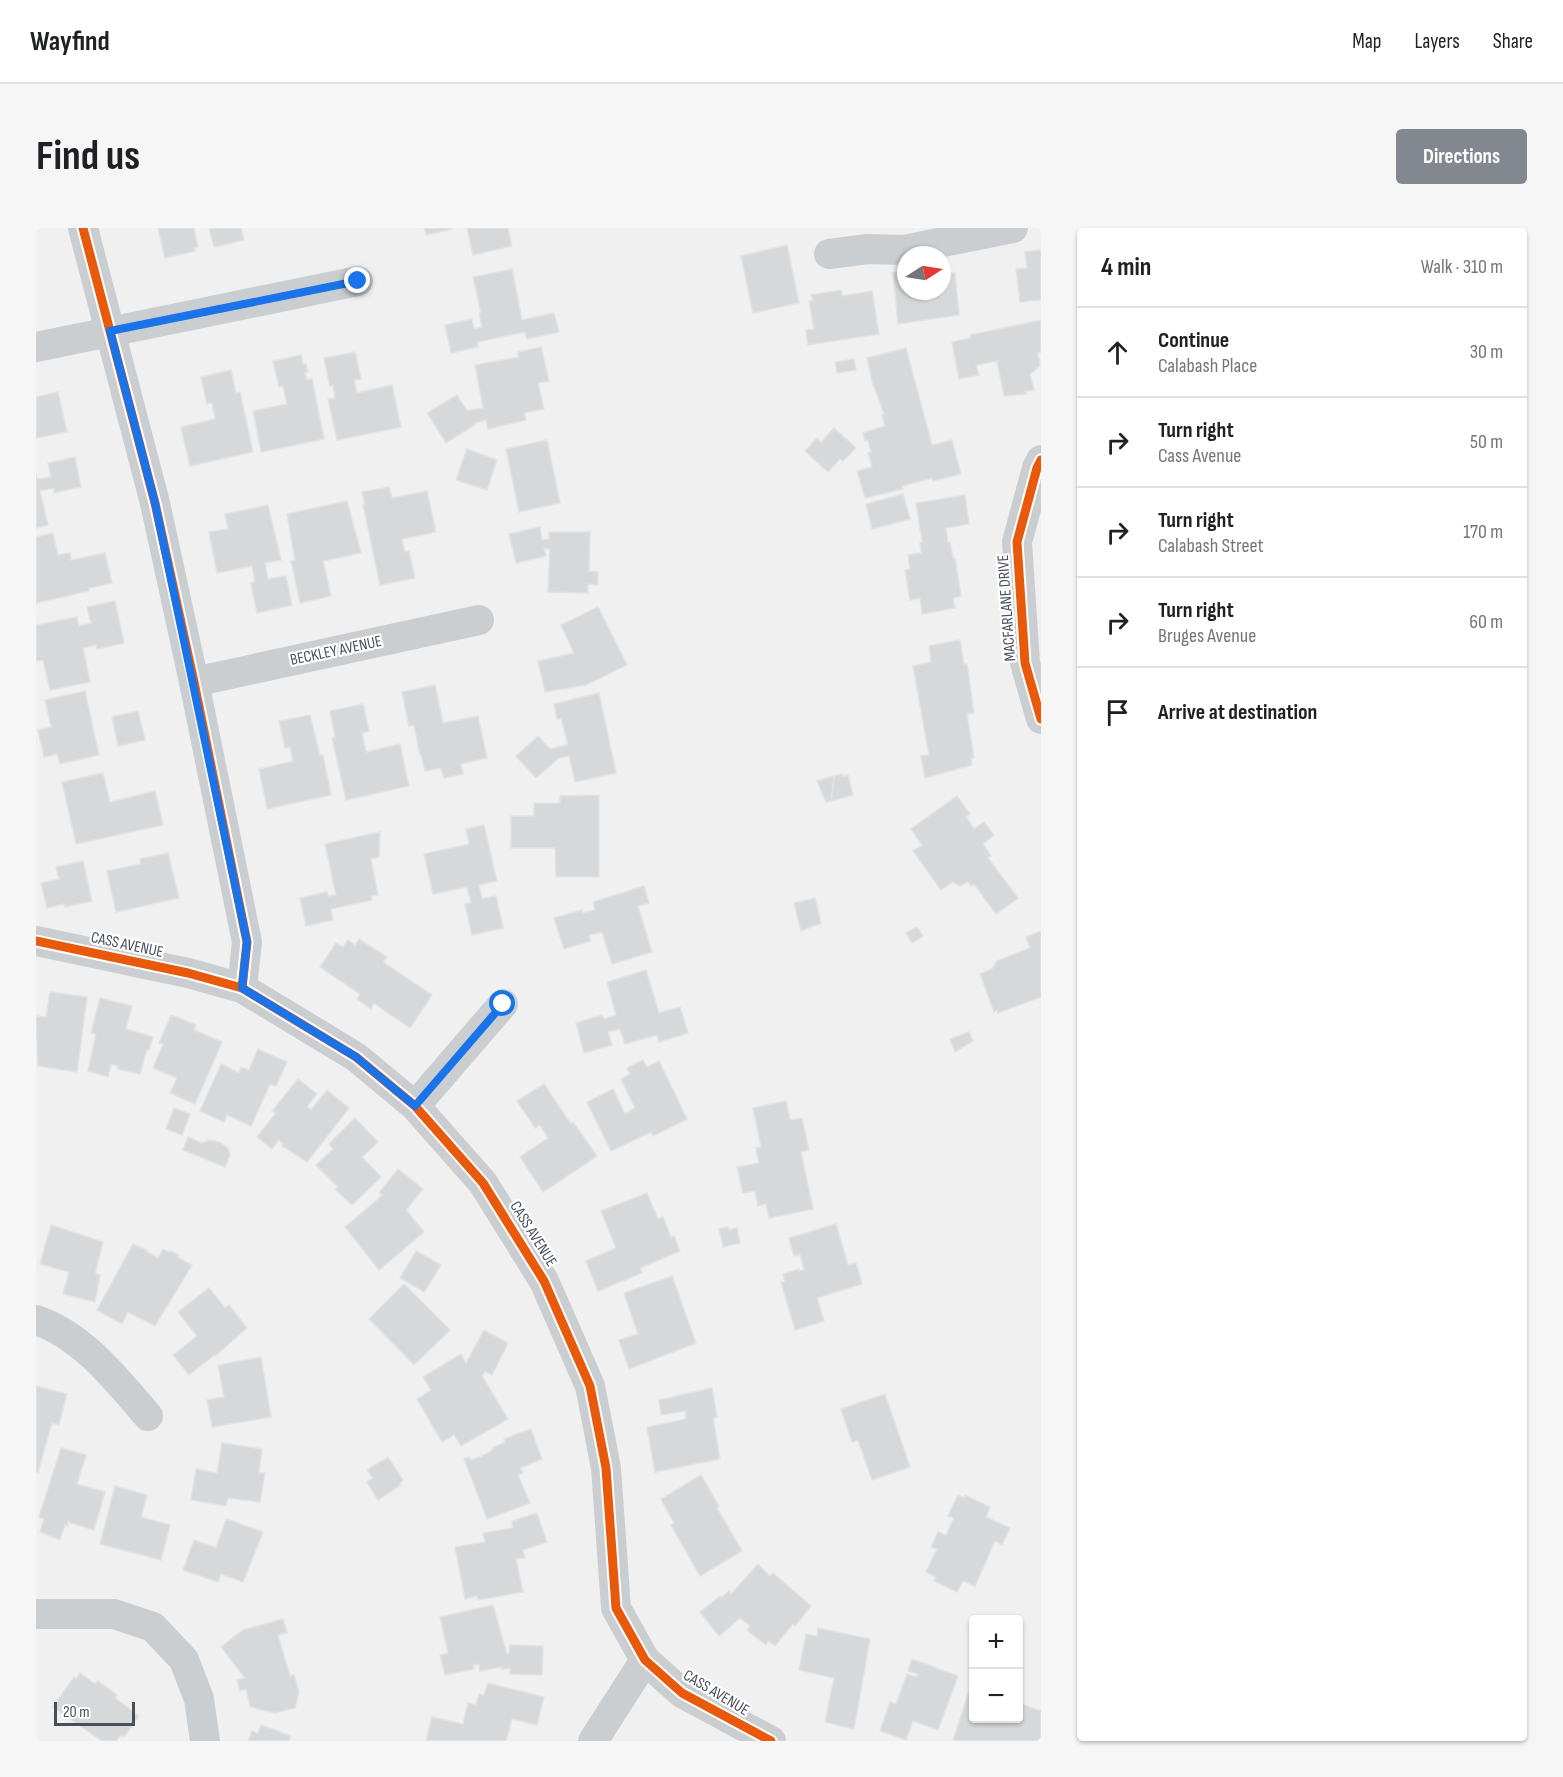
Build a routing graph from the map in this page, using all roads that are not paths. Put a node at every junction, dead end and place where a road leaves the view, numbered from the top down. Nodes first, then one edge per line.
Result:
1 (83, 228) edge
2 (1013, 228) edge
3 (828, 254) dead end
4 (358, 281) dead end
5 (110, 331) junction
6 (36, 347) edge
7 (1041, 460) edge
8 (479, 620) dead end
9 (194, 682) junction
10 (1041, 719) edge
11 (36, 942) edge
12 (242, 988) junction
13 (503, 1004) dead end
14 (415, 1106) junction
15 (36, 1320) edge
16 (148, 1416) dead end
17 (36, 1614) edge
18 (645, 1660) junction
19 (205, 1741) edge
20 (593, 1741) edge
21 (771, 1741) edge

1 - 5 street
2 - 3 street
4 - 5 street
5 - 6 street
5 - 9 street
7 - 10 street, MACFARLANE DRIVE
8 - 9 street, BECKLEY AVENUE
9 - 12 street
11 - 12 street, CASS AVENUE
12 - 14 street, CASS AVENUE
13 - 14 street
14 - 18 street, CASS AVENUE
15 - 16 street
17 - 19 street
18 - 20 street
18 - 21 street, CASS AVENUE

